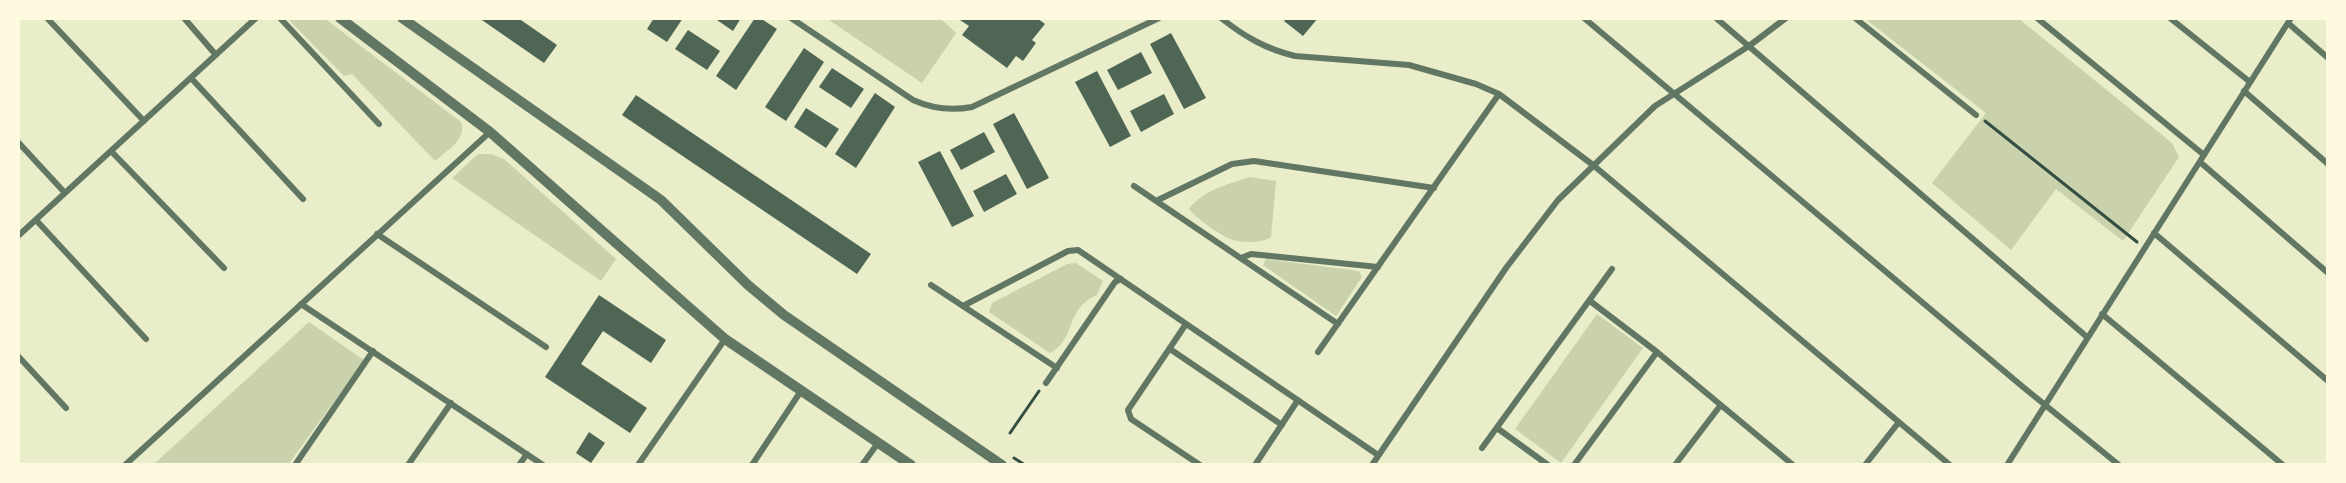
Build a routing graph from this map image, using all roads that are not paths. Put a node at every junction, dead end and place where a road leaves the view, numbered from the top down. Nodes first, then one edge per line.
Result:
1 (47, 18) edge
2 (184, 18) edge
3 (256, 18) edge
4 (280, 18) edge
5 (340, 18) edge
6 (402, 18) edge
7 (791, 18) edge
8 (1159, 18) edge
9 (1221, 18) edge
10 (1584, 18) edge
11 (1716, 18) edge
12 (1786, 18) edge
13 (1855, 18) edge
14 (2037, 18) edge
15 (2170, 18) edge
16 (2290, 20) edge
17 (1749, 46) junction
18 (216, 55) junction
19 (2328, 58) edge
20 (191, 78) junction
21 (2250, 82) junction
22 (2244, 91) junction
23 (1499, 94) junction
24 (1673, 94) junction
25 (1976, 115) road end
26 (144, 121) junction
27 (379, 124) dead end
28 (490, 132) junction
29 (18, 142) edge
30 (111, 151) junction
31 (2204, 155) junction
32 (2200, 162) junction
33 (2328, 164) edge
34 (1593, 165) junction
35 (1134, 186) dead end
36 (1434, 188) junction
37 (65, 193) junction
38 (303, 199) dead end
39 (1156, 201) junction
40 (36, 220) junction
41 (2154, 233) junction
42 (377, 234) junction
43 (18, 236) edge
44 (1241, 258) junction
45 (1378, 267) junction
46 (224, 268) dead end
47 (1612, 268) dead end
48 (2328, 273) edge
49 (1121, 279) junction
50 (931, 285) dead end
51 (1590, 301) junction
52 (301, 304) junction
53 (963, 306) junction
54 (2102, 314) junction
55 (1186, 324) junction
56 (1338, 324) junction
57 (2087, 337) junction
58 (146, 339) dead end
59 (724, 339) junction
60 (546, 347) dead end
61 (1170, 349) junction
62 (374, 351) junction
63 (1318, 352) dead end
64 (1657, 352) junction
65 (18, 356) edge
66 (1057, 368) junction
67 (2328, 381) edge
68 (1046, 384) road end
69 (801, 392) junction
70 (1298, 400) junction
71 (450, 403) junction
72 (2044, 405) junction
73 (1720, 406) junction
74 (66, 408) dead end
75 (1899, 422) junction
76 (1282, 425) junction
77 (1497, 428) junction
78 (878, 443) junction
79 (1482, 448) dead end
80 (527, 454) junction
81 (1378, 456) junction
82 (125, 465) edge
83 (295, 465) edge
84 (408, 465) edge
85 (519, 465) edge
86 (543, 465) edge
87 (638, 465) edge
88 (752, 465) edge
89 (862, 465) edge
90 (911, 465) edge
91 (1002, 465) edge
92 (1200, 465) edge
93 (1255, 465) edge
94 (1372, 465) edge
95 (1548, 465) edge
96 (1574, 465) edge
97 (1675, 465) edge
98 (1793, 465) edge
99 (1865, 465) edge
100 (1950, 465) edge
101 (2007, 465) edge
102 (2119, 465) edge
103 (2283, 465) edge

1 - 26 street
2 - 18 street
3 - 18 street
4 - 27 street
5 - 28 street
6 - 91 street
7 - 8 street
9 - 23 street
10 - 24 street
11 - 17 street
12 - 17 street
13 - 25 street
14 - 31 street
15 - 21 street
16 - 19 street
16 - 21 street
17 - 24 street
17 - 57 street
18 - 20 street
20 - 26 street
20 - 38 street
21 - 22 street
22 - 31 street
22 - 33 street
23 - 34 street
23 - 36 street
24 - 34 street
24 - 72 street
26 - 30 street
28 - 42 street
28 - 59 street
29 - 37 street
30 - 37 street
30 - 46 street
31 - 32 street
32 - 41 street
32 - 48 street
34 - 75 street
34 - 81 street
35 - 39 street
36 - 39 street
36 - 45 street
37 - 40 street
39 - 44 street
40 - 43 street
40 - 58 street
41 - 54 street
41 - 67 street
42 - 52 street
42 - 60 street
44 - 45 street
44 - 56 street
45 - 56 street
47 - 51 street
49 - 53 street
49 - 55 street
49 - 66 street
50 - 53 street
51 - 64 street
51 - 77 street
52 - 62 street
52 - 82 street
53 - 66 street
54 - 57 street
54 - 103 street
55 - 61 street
55 - 70 street
56 - 63 street
57 - 72 street
59 - 69 street
59 - 87 street
61 - 76 street
61 - 92 street
62 - 71 street
62 - 83 street
64 - 73 street
64 - 96 street
65 - 74 street
66 - 68 street
69 - 78 street
69 - 88 street
70 - 76 street
70 - 81 street
71 - 80 street
71 - 84 street
72 - 101 street
72 - 102 street
73 - 97 street
73 - 98 street
75 - 99 street
75 - 100 street
76 - 93 street
77 - 79 street
77 - 95 street
78 - 89 street
78 - 90 street
80 - 85 street
80 - 86 street
81 - 94 street

